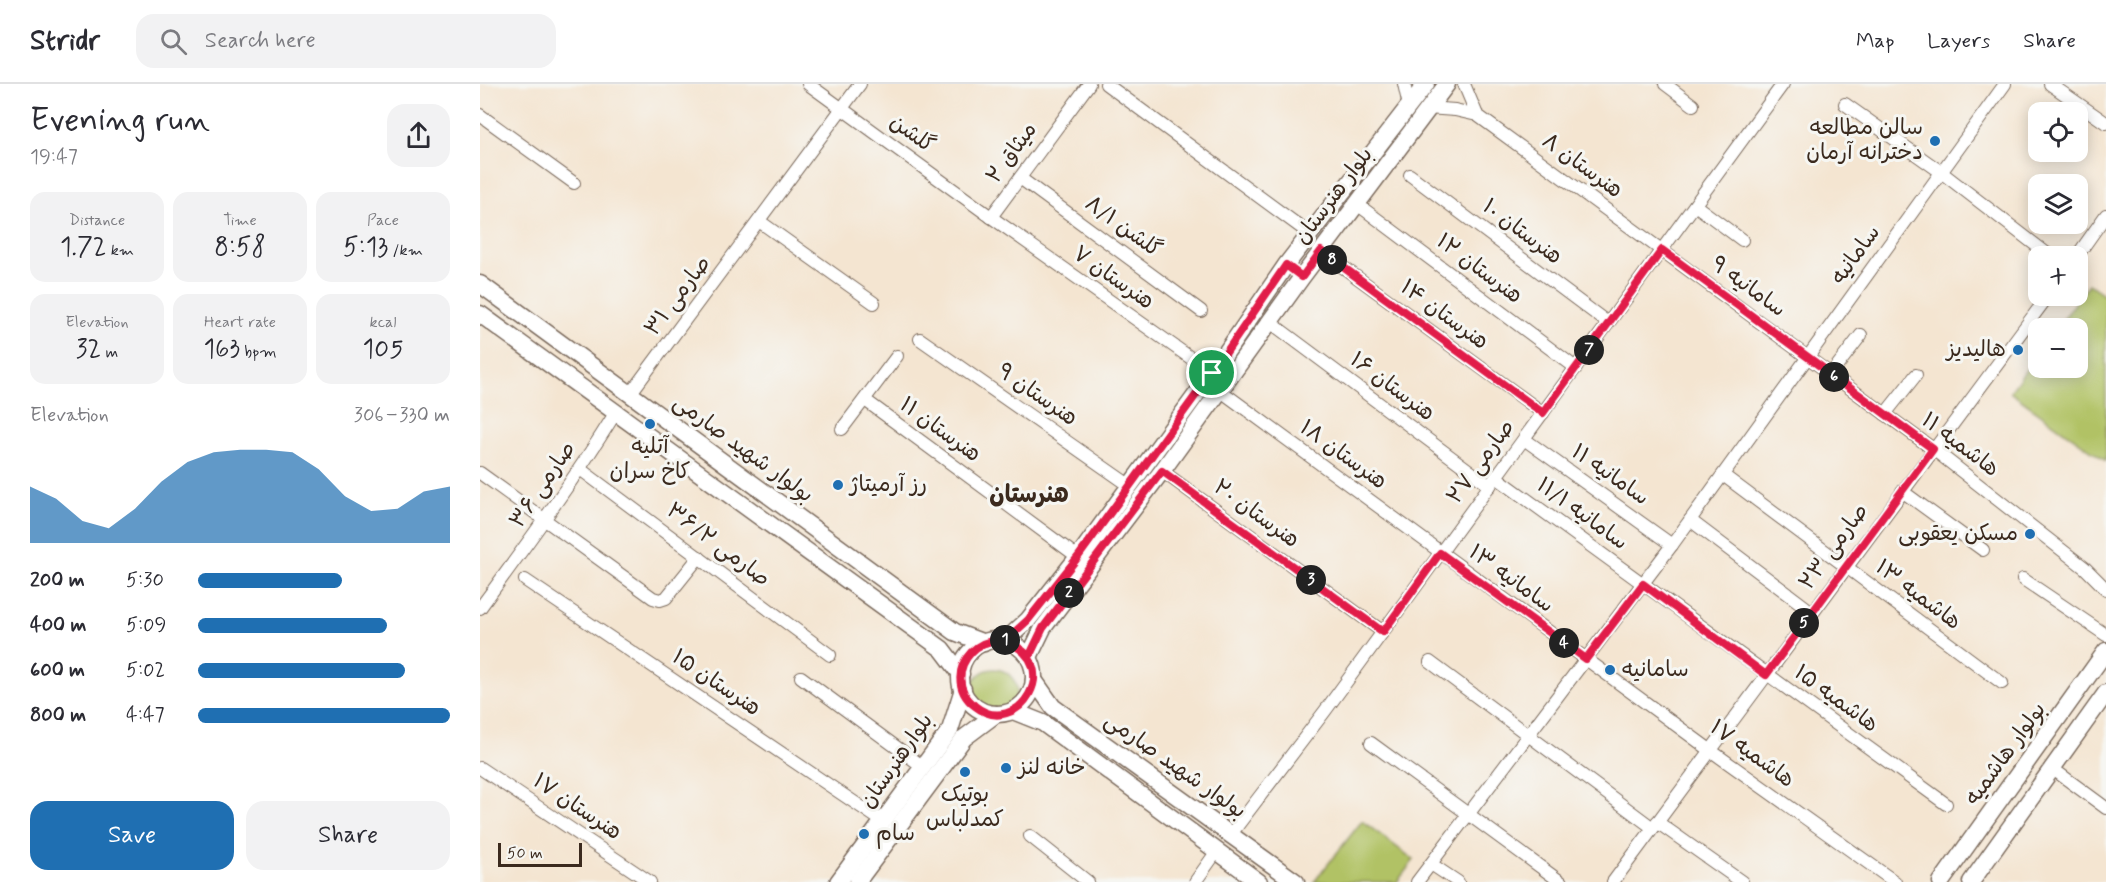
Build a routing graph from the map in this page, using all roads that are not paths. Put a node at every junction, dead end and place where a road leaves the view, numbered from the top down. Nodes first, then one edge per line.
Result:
1 (808, 84) edge
2 (860, 84) edge
3 (1089, 84) edge
4 (1106, 84) edge
5 (1404, 84) edge
6 (1426, 84) edge
7 (1447, 84) edge
8 (1464, 84) edge
9 (1665, 84) edge
10 (1783, 84) edge
11 (2005, 84) edge
12 (2050, 84) edge
13 (1845, 104) dead end
14 (1693, 105) dead end
15 (1409, 106) junction
16 (1427, 108) junction
17 (842, 109) junction
18 (480, 115) edge
19 (1477, 115) junction
20 (2106, 123) edge
21 (1941, 172) junction
22 (1410, 175) dead end
23 (1020, 178) junction
24 (574, 183) dead end
25 (1357, 204) junction
26 (1695, 205) junction
27 (2106, 215) edge
28 (991, 218) junction
29 (759, 221) junction
30 (1310, 234) junction
31 (1742, 240) dead end
32 (2037, 246) edge
33 (2083, 246) edge
34 (1662, 250) junction
35 (1321, 251) junction
36 (1286, 265) junction
37 (1302, 277) junction
38 (483, 293) edge
39 (874, 303) dead end
40 (2040, 306) edge
41 (1201, 311) dead end
42 (480, 314) edge
43 (1270, 322) junction
44 (1608, 323) junction
45 (1861, 335) dead end
46 (920, 339) dead end
47 (897, 356) dead end
48 (1809, 358) junction
49 (1576, 368) junction
50 (1212, 373) junction
51 (1831, 374) junction
52 (1916, 375) dead end
53 (1221, 391) junction
54 (630, 394) junction
55 (865, 400) junction
56 (616, 412) junction
57 (1543, 413) junction
58 (1885, 414) junction
59 (842, 429) dead end
60 (1524, 439) junction
61 (1933, 449) junction
62 (580, 469) junction
63 (1162, 471) junction
64 (480, 473) edge
65 (1723, 475) junction
66 (1493, 481) junction
67 (1129, 485) junction
68 (1902, 490) junction
69 (545, 520) junction
70 (1690, 520) junction
71 (1672, 545) junction
72 (1983, 549) dead end
73 (1440, 553) junction
74 (699, 557) junction
75 (1078, 557) junction
76 (1846, 567) junction
77 (2085, 568) junction
78 (2106, 576) edge
79 (2023, 579) dead end
80 (525, 580) dead end
81 (1643, 584) junction
82 (2106, 589) edge
83 (480, 608) edge
84 (1812, 612) junction
85 (1383, 632) junction
86 (2106, 635) edge
87 (1005, 641) junction
88 (984, 643) junction
89 (2106, 651) edge
90 (830, 655) dead end
91 (1029, 657) junction
92 (1586, 659) junction
93 (1430, 663) dead end
94 (1766, 675) junction
95 (801, 677) dead end
96 (1034, 680) junction
97 (962, 681) junction
98 (2002, 683) dead end
99 (2106, 693) edge
100 (1013, 711) junction
101 (996, 714) junction
102 (1528, 735) junction
103 (1371, 743) dead end
104 (1710, 750) junction
105 (922, 766) junction
106 (480, 768) edge
107 (2053, 769) junction
108 (1946, 804) dead end
109 (2106, 808) edge
110 (1469, 814) junction
111 (882, 821) junction
112 (1655, 825) junction
113 (1231, 834) junction
114 (1030, 836) dead end
115 (1216, 851) junction
116 (1962, 853) junction
117 (1431, 864) junction
118 (1981, 868) junction
119 (650, 882) edge
120 (837, 882) edge
121 (857, 882) edge
122 (1088, 882) edge
123 (1195, 882) edge
124 (1259, 882) edge
125 (1296, 882) edge
126 (1417, 882) edge
127 (1458, 882) edge
128 (1561, 882) edge
129 (1613, 882) edge
130 (1742, 882) edge
131 (1895, 882) edge
132 (1941, 882) edge
133 (1971, 882) edge

1 - 17 street, گلشن
2 - 17 street, صارمی ۳۱
3 - 23 street, میثاق ۲
4 - 30 street
5 - 15 street
6 - 15 main road, بلوار هنرستان
7 - 16 main road, بلوار هنرستان
8 - 19 street
9 - 14 street
10 - 26 street, صارمی ۲۷
11 - 21 street, سامانیه
12 - 20 street
13 - 21 street
15 - 30 main road, بلوار هنرستان
16 - 19 street, هنرستان ۸
16 - 25 main road, بلوار هنرستان
17 - 28 street, گلشن
17 - 29 street, صارمی ۳۱
18 - 24 street
19 - 34 street, هنرستان ۸
21 - 32 street
21 - 48 street, سامانیه
22 - 44 street, هنرستان ۱۰
23 - 28 street, میثاق ۲
23 - 41 street, گلشن ۸/۱
25 - 35 main road, بلوار هنرستان
25 - 49 street, هنرستان ۱۲
26 - 31 street
26 - 34 street, صارمی ۲۷
27 - 33 street
28 - 50 street, هنرستان ۷
29 - 39 street
29 - 54 street, صارمی ۳۱
30 - 36 main road, بلوار هنرستان
34 - 44 street, صارمی ۲۷
34 - 48 street, سامانیه ۹
35 - 37 main road, بلوار هنرستان
35 - 57 street, هنرستان ۱۴
36 - 37 main road
36 - 50 main road, بلوار هنرستان
37 - 43 main road, بلوار هنرستان
38 - 54 main road, بولوار شهید صارمی
40 - 61 street, صارمی ۲۳
42 - 56 main road, بولوار شهید صارمی
43 - 53 main road, بلوار هنرستان
43 - 66 street, هنرستان ۱۶
44 - 49 street, صارمی ۲۷
45 - 51 street
46 - 67 street, هنرستان ۹
47 - 55 street
48 - 51 street, هاشمیه ۱۱
48 - 65 street, سامانیه
49 - 57 street, صارمی ۲۷
50 - 67 main road, بلوار هنرستان
51 - 58 street, هاشمیه ۱۱
52 - 58 street
53 - 63 main road, بلوار هنرستان
53 - 73 street, هنرستان ۱۸
54 - 88 main road, بولوار شهید صارمی
55 - 59 street
55 - 75 street, هنرستان ۱۱
56 - 62 street, صارمی ۳۶
56 - 97 main road, بولوار شهید صارمی
57 - 60 street, صارمی ۲۷
58 - 61 street, هاشمیه ۱۱
60 - 66 street, صارمی ۲۷
60 - 71 street, سامانیه ۱۱
61 - 68 street, صارمی ۲۳
61 - 77 street, هاشمیه ۱۱
62 - 69 street, صارمی ۳۶
62 - 74 street, صارمی ۳۶/۲
63 - 85 street, هنرستان ۲۰
63 - 91 main road, بلوار هنرستان
64 - 69 street
65 - 70 street, سامانیه
65 - 76 street, هاشمیه ۱۳
66 - 73 street, صارمی ۲۷
66 - 81 street, سامانیه ۱۱/۱
67 - 75 main road, بلوار هنرستان
68 - 72 street
68 - 76 street, صارمی ۲۳
69 - 74 street
69 - 83 street, صارمی ۳۶
70 - 71 street, سامانیه
70 - 84 street
71 - 81 street, سامانیه
73 - 85 street, صارمی ۲۷
73 - 92 street, سامانیه ۱۳
74 - 90 street, صارمی ۳۶/۲
75 - 87 main road, بلوار هنرستان
76 - 84 street, صارمی ۲۳
76 - 98 street, هاشمیه ۱۳
77 - 78 street
77 - 82 street
79 - 86 street
80 - 111 street, هنرستان ۱۵
81 - 92 street, سامانیه
81 - 94 street, هاشمیه ۱۵
84 - 94 street, صارمی ۲۳
85 - 113 street, صارمی ۲۷
87 - 88 main road
87 - 91 main road
88 - 97 main road
89 - 116 main road, بولوار هاشمیه
91 - 96 main road
92 - 102 street, سامانیه
92 - 104 street, هاشمیه ۱۷
93 - 102 street
94 - 104 street, صارمی ۲۳
94 - 108 street, هاشمیه ۱۵
95 - 105 street
96 - 100 main road
96 - 113 main road, بولوار شهید صارمی
97 - 101 main road
97 - 105 main road, بلوارهنرستان
99 - 107 main road, بولوار هاشمیه
100 - 101 main road
100 - 115 main road, بولوار شهید صارمی
101 - 121 main road, بلوارهنرستان
102 - 110 street, سامانیه
102 - 112 street
103 - 110 street
104 - 112 street, صارمی ۲۳
104 - 131 street, هاشمیه ۱۷
105 - 111 main road, بلوارهنرستان
106 - 119 street, هنرستان ۱۷
107 - 109 street
107 - 118 main road, بولوار هاشمیه
110 - 117 street, سامانیه
110 - 128 street
111 - 120 main road, بلوارهنرستان
112 - 129 street, صارمی ۲۳
112 - 130 street
113 - 125 main road, بولوار شهید صارمی
114 - 122 street
115 - 123 street
115 - 124 main road, بولوار شهید صارمی
116 - 118 main road
116 - 132 main road, بولوار هاشمیه
117 - 126 street, سامانیه
117 - 127 street
118 - 133 main road, بولوار هاشمیه

